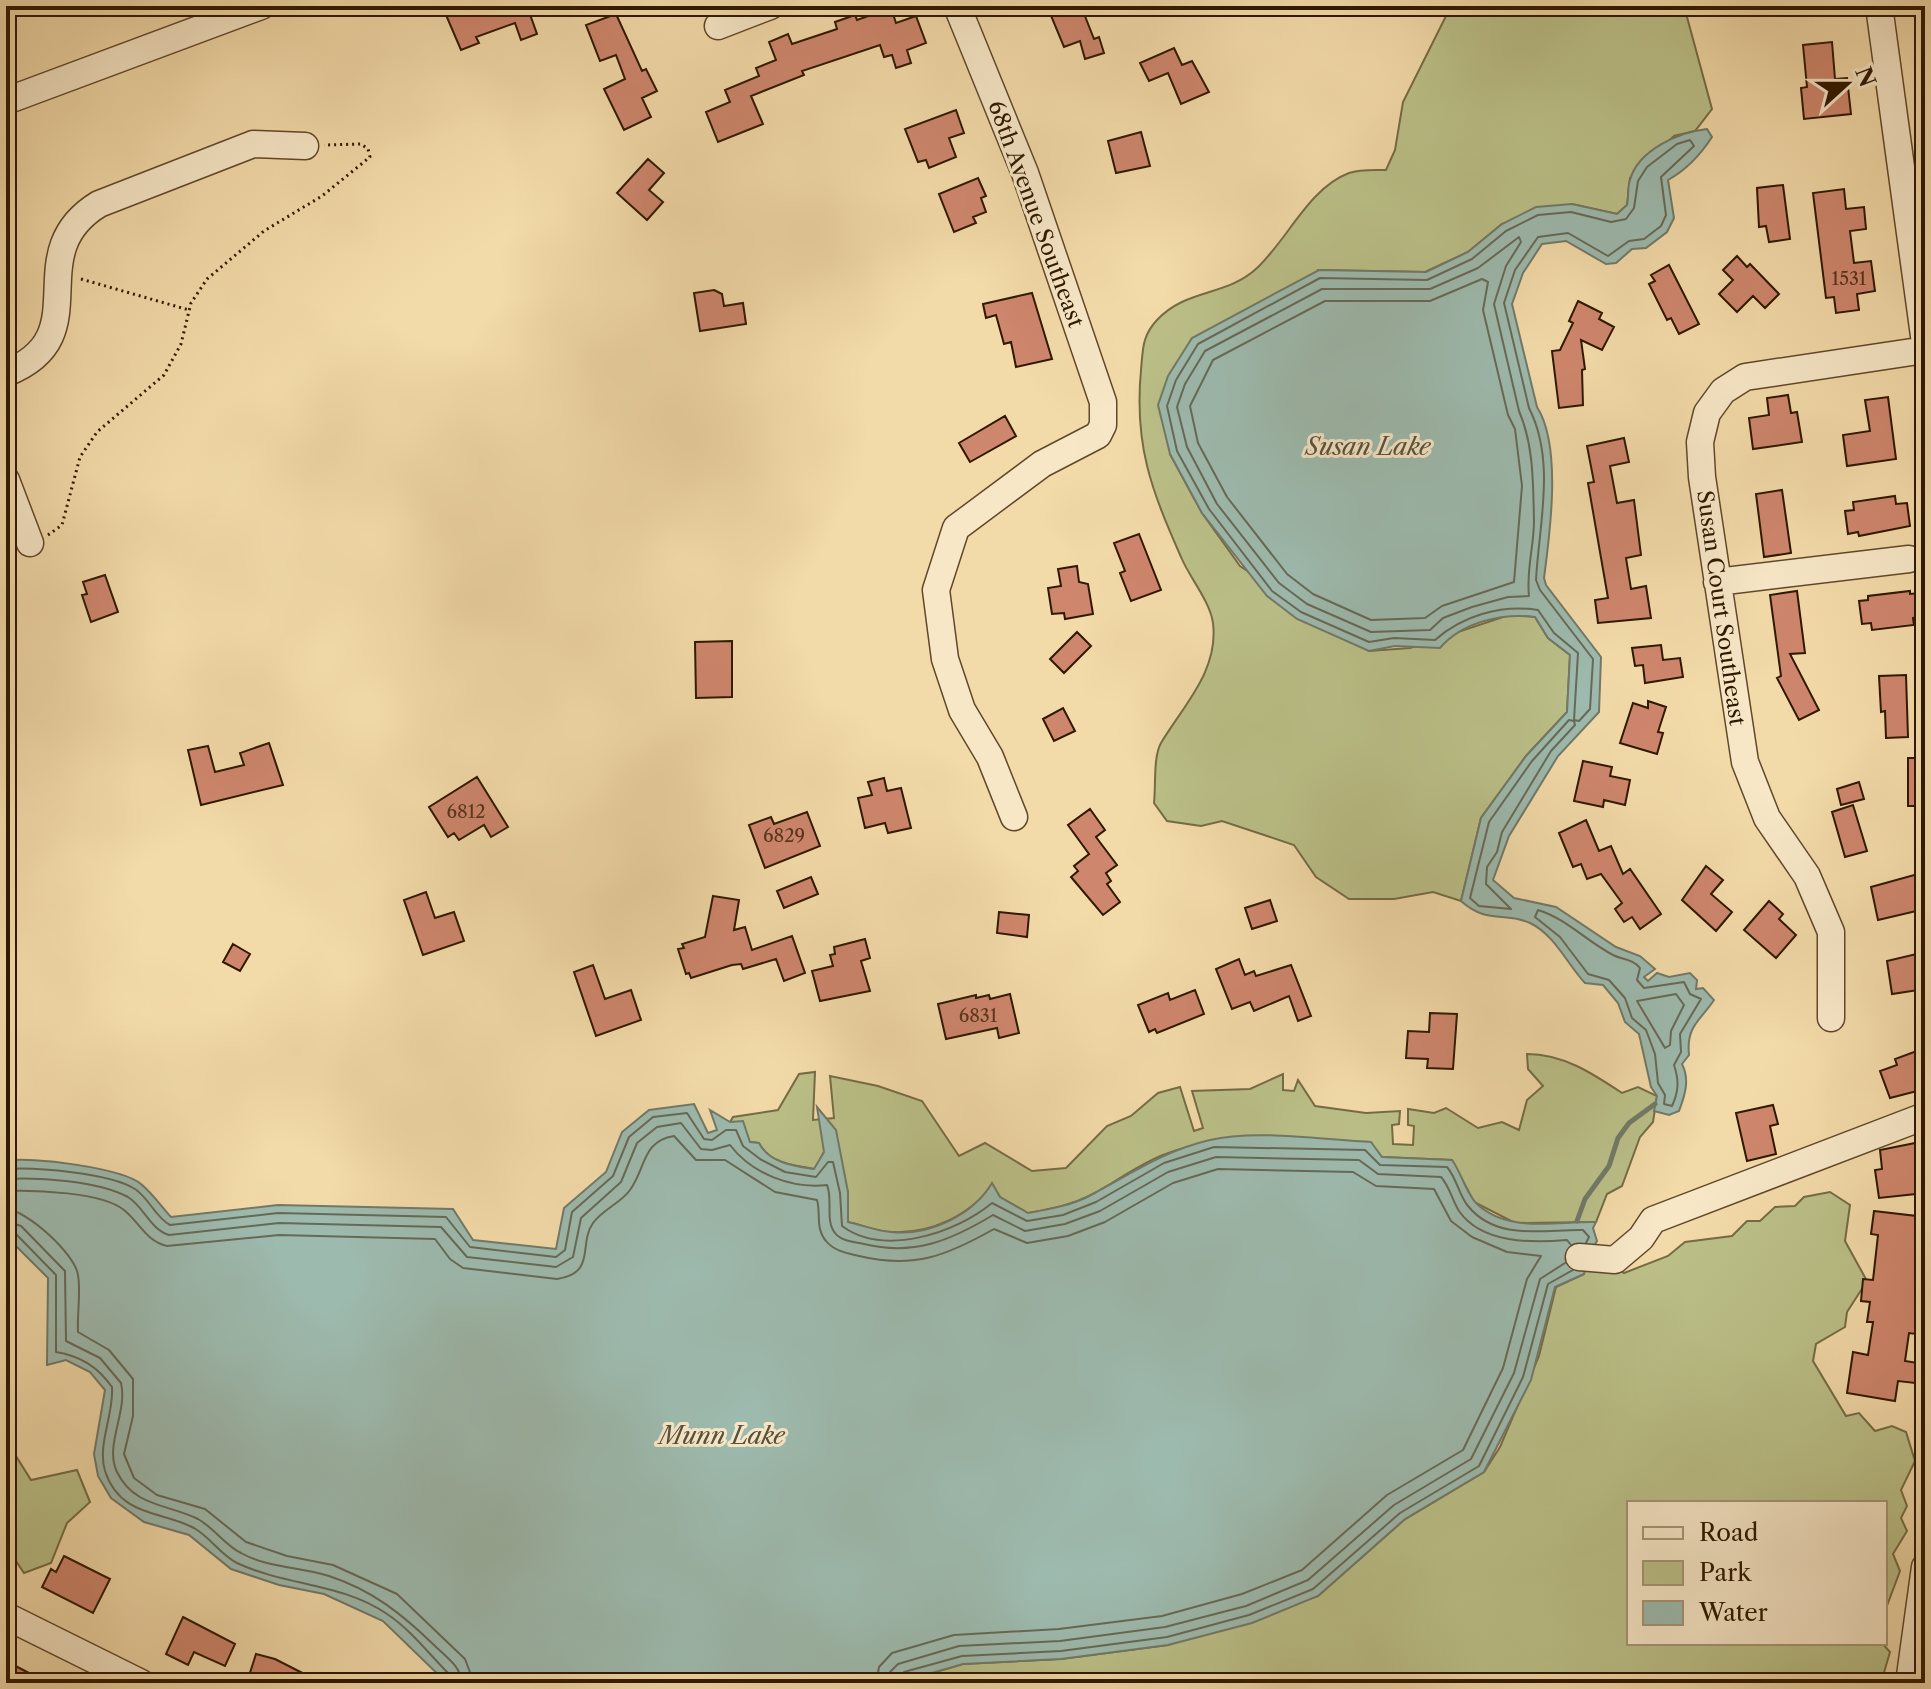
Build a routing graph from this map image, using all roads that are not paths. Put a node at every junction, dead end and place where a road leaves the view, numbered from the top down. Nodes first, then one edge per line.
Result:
1 (261, 6) edge
2 (770, 6) edge
3 (957, 6) edge
4 (1879, 6) edge
5 (718, 26) dead end
6 (6, 101) edge
7 (305, 146) road end
8 (1925, 343) edge
9 (1925, 350) edge
10 (6, 373) edge
11 (6, 480) edge
12 (30, 543) road end
13 (1909, 559) dead end
14 (1717, 582) junction
15 (1014, 817) dead end
16 (1831, 1018) dead end
17 (1925, 1116) edge
18 (1579, 1257) dead end
19 (1925, 1567) edge
20 (6, 1616) edge
21 (141, 1683) edge
22 (1909, 1683) edge

1 - 6 street
2 - 5 street
3 - 15 street, 68th Avenue Southeast
4 - 8 street
7 - 10 street
9 - 14 street, Susan Court Southeast
11 - 12 street
13 - 14 street
14 - 16 street, Susan Court Southeast
17 - 18 street
19 - 22 street
20 - 21 street

